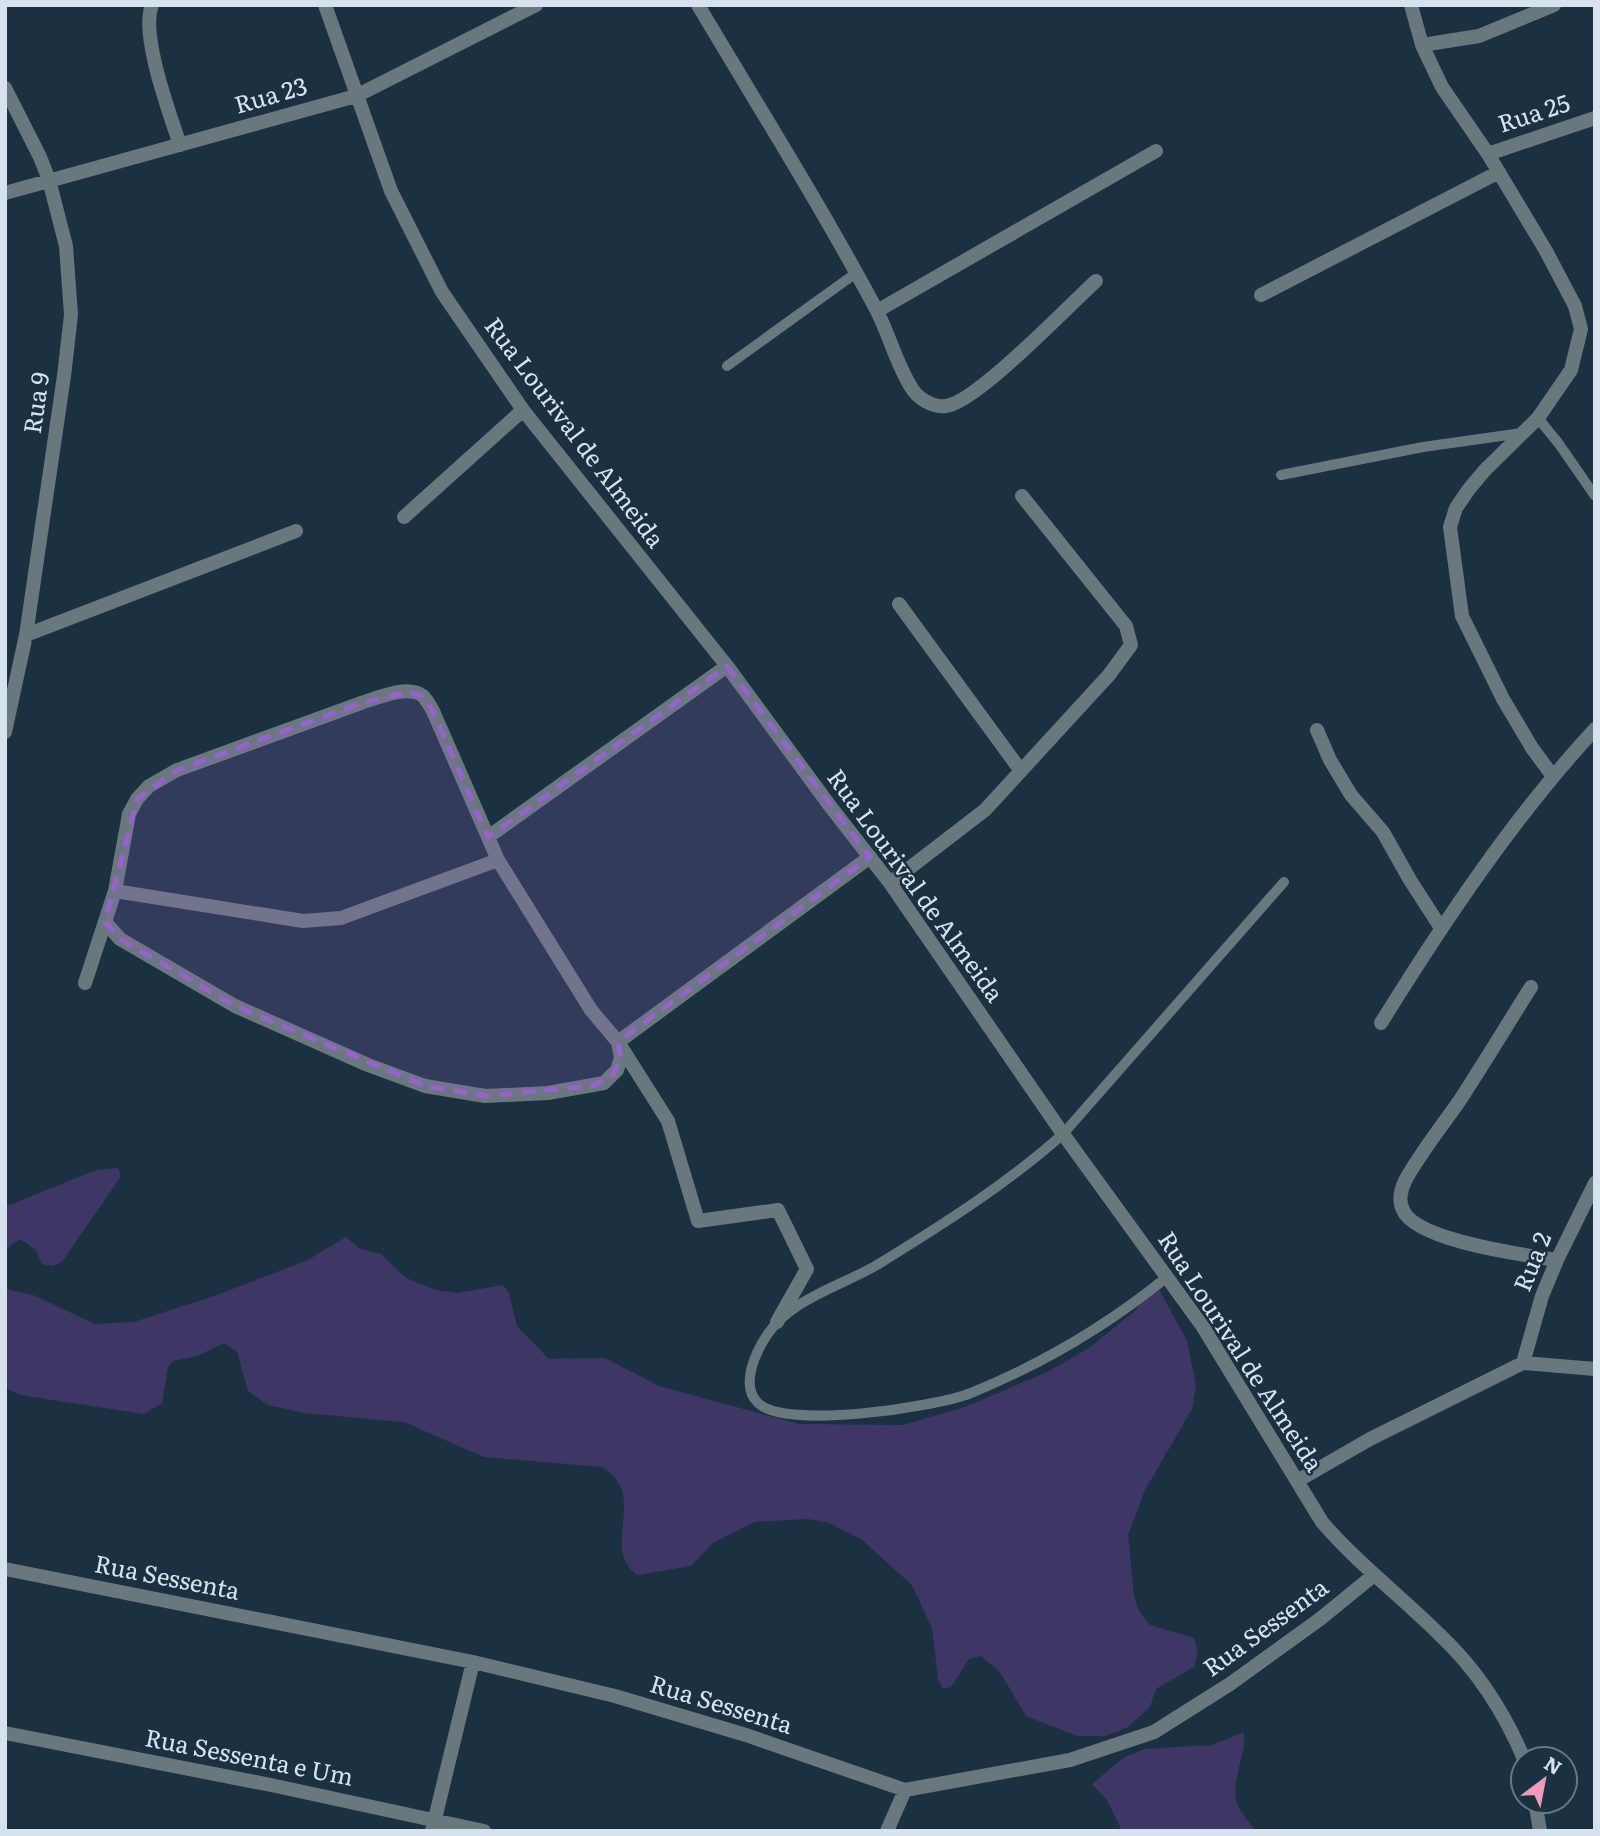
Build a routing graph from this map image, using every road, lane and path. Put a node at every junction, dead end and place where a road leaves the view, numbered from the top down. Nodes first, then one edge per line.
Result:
1 (152, 5) edge
2 (325, 5) edge
3 (536, 5) edge
4 (698, 5) edge
5 (1411, 5) edge
6 (1554, 5) edge
7 (1422, 45) junction
8 (5, 88) edge
9 (356, 96) junction
10 (1595, 118) edge
11 (180, 145) junction
12 (1156, 151) dead end
13 (1488, 154) junction
14 (1499, 172) junction
15 (49, 180) junction
16 (5, 193) edge
17 (856, 274) junction
18 (1096, 281) dead end
19 (1261, 295) dead end
20 (877, 311) junction
21 (727, 366) dead end
22 (523, 410) junction
23 (1538, 418) junction
24 (1522, 433) junction
25 (1281, 475) dead end
26 (1022, 496) dead end
27 (1595, 496) edge
28 (404, 517) dead end
29 (296, 531) dead end
30 (899, 604) dead end
31 (26, 635) junction
32 (727, 666) junction
33 (1595, 729) edge
34 (1317, 730) dead end
35 (5, 732) edge
36 (1021, 771) junction
37 (1552, 775) junction
38 (488, 837) junction
39 (870, 857) junction
40 (498, 860) junction
41 (1284, 882) dead end
42 (890, 883) junction
43 (115, 891) junction
44 (105, 922) junction
45 (1441, 928) junction
46 (85, 983) dead end
47 (1531, 987) dead end
48 (1381, 1023) dead end
49 (618, 1042) junction
50 (1063, 1134) junction
51 (1595, 1183) edge
52 (1556, 1260) junction
53 (1167, 1277) junction
54 (777, 1322) junction
55 (1523, 1363) junction
56 (1595, 1369) edge
57 (1297, 1480) junction
58 (5, 1569) edge
59 (1374, 1575) junction
60 (473, 1662) junction
61 (5, 1733) edge
62 (1517, 1745) edge
63 (905, 1790) junction
64 (434, 1825) edge
65 (484, 1831) edge
66 (887, 1831) edge

1 - 11 street
2 - 9 street, Rua Lourival de Almeida
3 - 9 street, Rua 23
4 - 17 street
5 - 7 street
6 - 7 street
7 - 13 street
8 - 15 street, Rua 9
9 - 11 street, Rua 23
9 - 22 street, Rua Lourival de Almeida
10 - 13 street, Rua 25
11 - 15 street, Rua 23
12 - 20 street
13 - 14 street
14 - 19 street
14 - 23 street
15 - 16 street, Rua 23
15 - 31 street, Rua 9
17 - 20 street
17 - 21 lane
18 - 20 street
22 - 28 street
22 - 32 street, Rua Lourival de Almeida
23 - 24 street
23 - 27 lane
24 - 25 lane
24 - 37 street
26 - 36 street
29 - 31 street
30 - 36 street
31 - 35 street, Rua 9
32 - 38 street
32 - 39 street, Rua Lourival de Almeida
33 - 37 street
34 - 45 street
36 - 42 street
37 - 45 street
38 - 40 street
38 - 43 street
39 - 42 street, Rua Lourival de Almeida
39 - 49 street
40 - 43 street
40 - 49 street
41 - 50 lane
42 - 50 street, Rua Lourival de Almeida
43 - 44 street
44 - 46 street
44 - 49 street
45 - 48 street
47 - 52 street
49 - 54 street
50 - 53 street, Rua Lourival de Almeida
50 - 54 lane
51 - 52 street, Rua 2
52 - 55 street, Rua 2
53 - 54 lane
53 - 57 street, Rua Lourival de Almeida
55 - 56 street
55 - 57 street
57 - 59 street, Rua Lourival de Almeida
58 - 60 street, Rua Sessenta
59 - 62 street, Rua Lourival de Almeida
59 - 63 street, Rua Sessenta
60 - 63 street, Rua Sessenta
60 - 64 street
61 - 64 street, Rua Sessenta e Um
63 - 66 street
64 - 65 street, Rua Sessenta e Um

